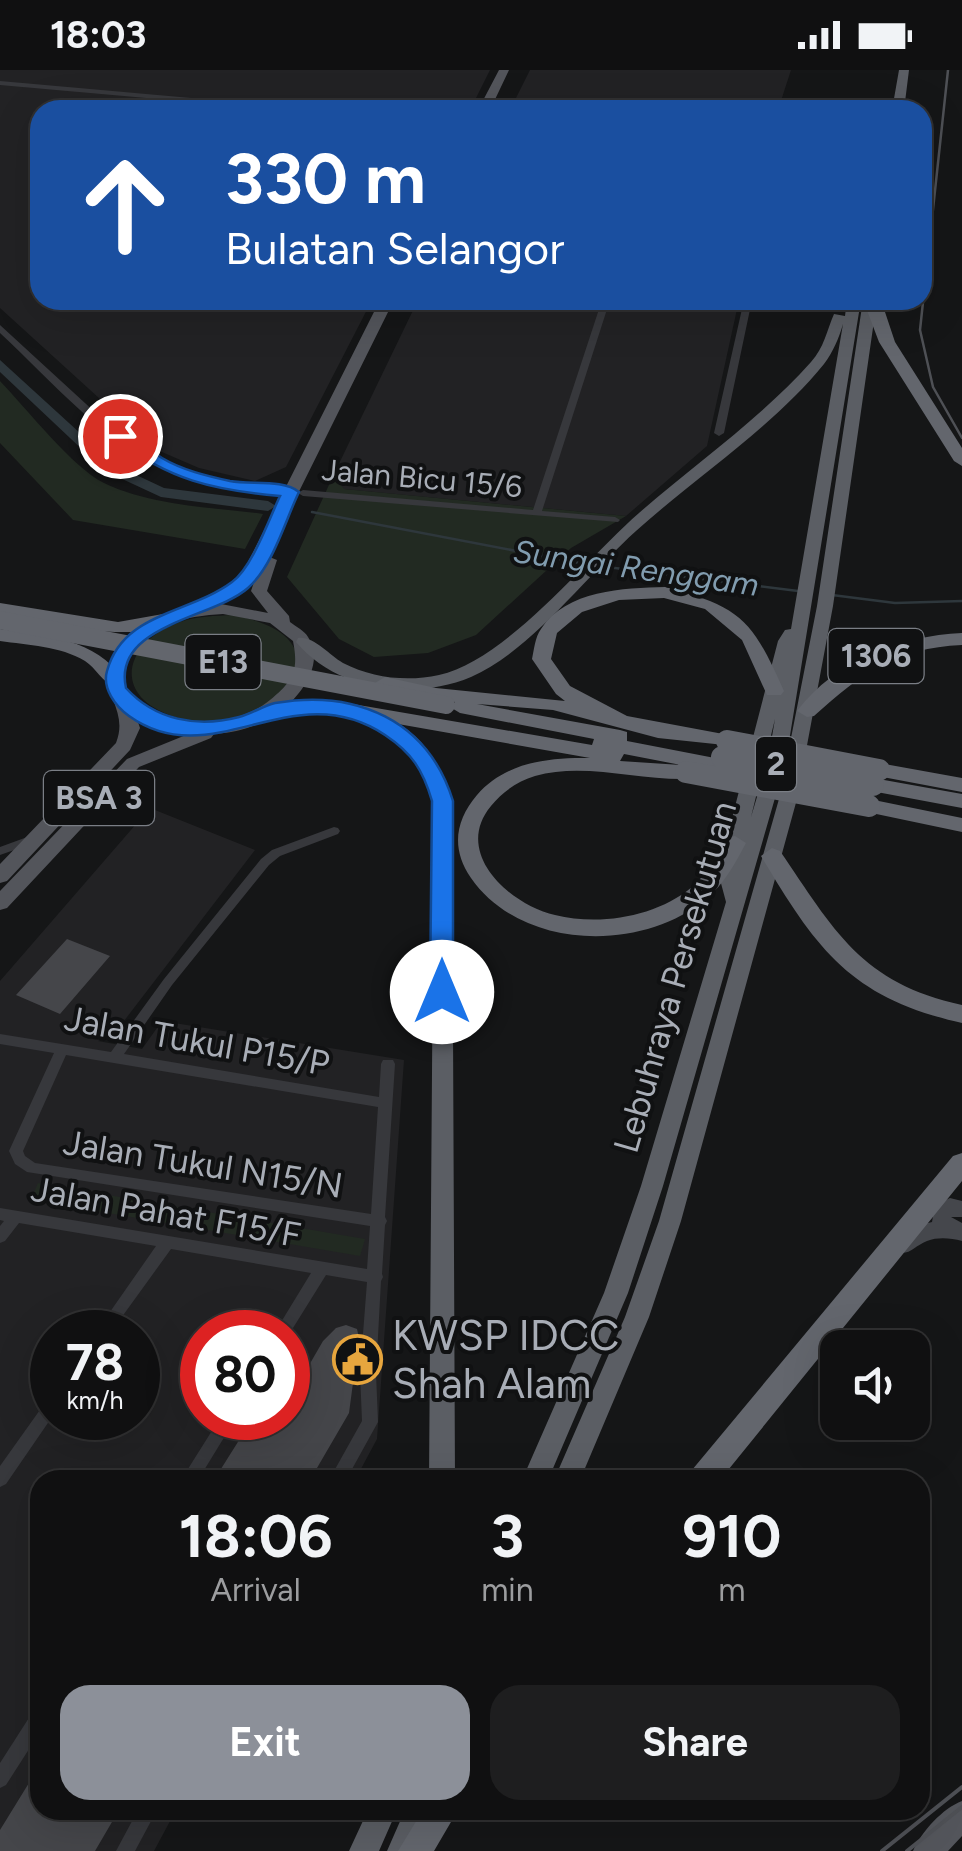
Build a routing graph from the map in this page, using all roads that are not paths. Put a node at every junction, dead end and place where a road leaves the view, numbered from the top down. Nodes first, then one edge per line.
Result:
1 (504, 70) edge
2 (518, 70) edge
3 (891, 70) edge
4 (904, 70) edge
5 (0, 83) edge
6 (191, 100) edge
7 (489, 100) edge
8 (503, 100) edge
9 (887, 100) edge
10 (900, 100) edge
11 (382, 310) edge
12 (397, 310) edge
13 (603, 310) edge
14 (746, 310) edge
15 (849, 310) edge
16 (860, 310) edge
17 (861, 310) edge
18 (875, 310) edge
19 (0, 328) edge
20 (720, 432) dead end
21 (962, 461) edge
22 (297, 492) junction
23 (537, 513) junction
24 (615, 520) dead end
25 (0, 608) edge
26 (197, 610) junction
27 (804, 610) junction
28 (163, 620) junction
29 (287, 623) junction
30 (0, 627) edge
31 (962, 640) edge
32 (304, 642) junction
33 (114, 680) junction
34 (385, 683) junction
35 (774, 691) junction
36 (124, 701) junction
37 (347, 709) junction
38 (445, 709) junction
39 (274, 710) junction
40 (807, 712) junction
41 (618, 717) junction
42 (478, 719) junction
43 (546, 723) junction
44 (221, 728) junction
45 (671, 733) junction
46 (519, 737) junction
47 (723, 755) junction
48 (686, 772) junction
49 (962, 785) edge
50 (873, 789) junction
51 (962, 801) edge
52 (959, 822) edge
53 (334, 831) dead end
54 (42, 832) junction
55 (735, 843) junction
56 (0, 850) edge
57 (772, 856) junction
58 (0, 876) edge
59 (0, 903) edge
60 (736, 907) junction
61 (962, 1014) edge
62 (0, 1039) edge
63 (62, 1049) junction
64 (114, 1058) junction
65 (388, 1064) dead end
66 (385, 1103) junction
67 (960, 1166) edge
68 (962, 1206) edge
69 (8, 1215) edge
70 (380, 1221) junction
71 (957, 1231) edge
72 (0, 1237) edge
73 (166, 1243) junction
74 (321, 1270) junction
75 (872, 1274) junction
76 (376, 1277) junction
77 (119, 1310) edge
78 (296, 1310) edge
79 (30, 1436) edge
80 (214, 1440) edge
81 (195, 1470) edge
82 (343, 1470) edge
83 (442, 1470) edge
84 (539, 1470) edge
85 (571, 1470) edge
86 (710, 1470) edge
87 (0, 1479) edge
88 (30, 1732) edge
89 (0, 1779) edge
90 (962, 1815) edge
91 (142, 1820) edge
92 (378, 1820) edge
93 (416, 1820) edge
94 (435, 1820) edge
95 (125, 1851) edge
96 (364, 1851) edge
97 (402, 1851) edge
98 (415, 1851) edge
99 (928, 1851) edge

1 - 7 main road
2 - 8 main road
3 - 9 highway
4 - 10 highway
5 - 6 street
11 - 22 main road
12 - 22 main road
13 - 23 street, Jalan Bicu 15/6
14 - 20 street
15 - 34 highway
16 - 27 highway, Lebuhraya Persekutuan / 2
17 - 40 highway, Lebuhraya Persekutuan / 2
18 - 21 highway
19 - 22 street, Jalan Bicu 15/6
22 - 23 street, Jalan Bicu 15/6
22 - 26 main road
22 - 29 main road
23 - 24 street, Jalan Bicu 15/6
25 - 28 highway
26 - 28 main road
26 - 29 main road
27 - 35 highway
27 - 60 highway, Lebuhraya Persekutuan / 2
28 - 33 main road
29 - 32 main road
30 - 33 highway
30 - 38 highway, E13, bridge
31 - 40 highway, 1306
32 - 34 highway
32 - 39 main road
33 - 36 main road
34 - 41 highway
35 - 41 highway
35 - 55 highway
36 - 44 main road
36 - 54 main road, BSA 3
37 - 39 highway
37 - 46 highway
37 - 83 highway
38 - 42 highway, E13
38 - 43 highway, E13
39 - 44 main road
40 - 57 highway, Lebuhraya Persekutuan / 2
41 - 45 highway
42 - 46 highway
42 - 47 highway, E13
43 - 45 highway
43 - 47 highway, E13
44 - 59 main road, BSA 3
45 - 47 highway
46 - 48 highway
47 - 50 highway, E13
48 - 50 highway, bridge
48 - 55 highway
49 - 50 highway
50 - 51 highway
50 - 52 highway
53 - 64 street
54 - 56 street
54 - 58 main road, BSA 3
55 - 60 highway
57 - 61 highway
57 - 85 highway, Lebuhraya Persekutuan / 2
60 - 84 highway, Lebuhraya Persekutuan / 2
62 - 63 street, Jalan Tukul P15/P
63 - 64 street, Jalan Tukul P15/P
63 - 70 street, Jalan Tukul N15/N
64 - 66 street, Jalan Tukul P15/P
65 - 66 street
66 - 70 street
67 - 68 main road
67 - 75 highway
68 - 71 main road
69 - 72 street
69 - 73 street, Jalan Pahat F15/F
70 - 76 street
71 - 75 main road
73 - 74 street, Jalan Pahat F15/F
73 - 77 street
74 - 76 street, Jalan Pahat F15/F
74 - 78 street
75 - 86 highway
76 - 82 street
79 - 87 street
80 - 81 street
88 - 89 street
90 - 99 main road
91 - 95 street
92 - 96 highway
93 - 97 highway
94 - 98 highway

